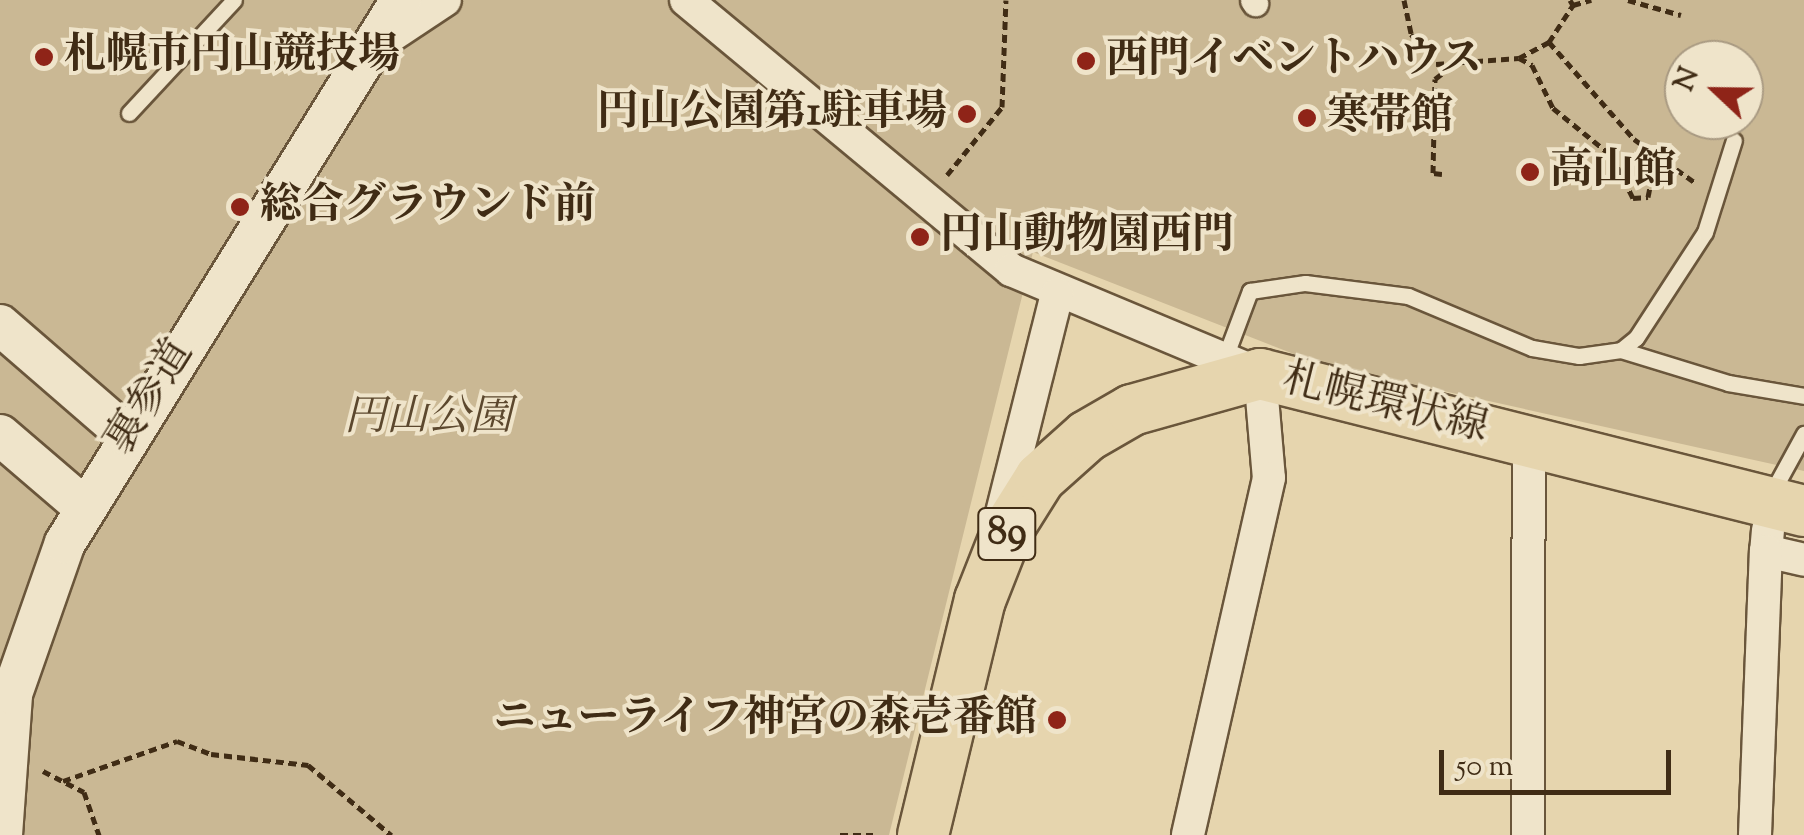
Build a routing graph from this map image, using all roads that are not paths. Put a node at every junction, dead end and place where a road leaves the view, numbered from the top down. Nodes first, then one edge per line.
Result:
1 (234, 0) edge
2 (401, 0) edge
3 (445, 0) edge
4 (662, 0) edge
5 (692, 7) edge
6 (374, 47) junction
7 (129, 113) dead end
8 (1734, 140) dead end
9 (1057, 294) junction
10 (0, 326) edge
11 (1620, 350) junction
12 (1242, 367) junction
13 (1804, 396) edge
14 (1804, 434) edge
15 (0, 435) edge
16 (127, 435) junction
17 (1530, 439) junction
18 (1792, 502) edge
19 (84, 508) junction
20 (1766, 551) junction
21 (1804, 560) edge
22 (980, 600) junction
23 (6, 691) edge
24 (2, 835) edge
25 (923, 835) edge
26 (1188, 835) edge
27 (1528, 835) edge
28 (1755, 835) edge

1 - 7 lane
2 - 6 street, 裏参道
3 - 6 street
4 - 5 street
5 - 9 street
6 - 16 street, 裏参道
8 - 11 lane
9 - 12 street
9 - 22 street
10 - 16 street
11 - 12 lane
11 - 13 lane
12 - 17 main road, 札幌環状線
12 - 22 main road, 札幌環状線 / 89
12 - 26 street
14 - 18 lane
15 - 19 street
16 - 19 street, 裏参道
17 - 18 main road, 札幌環状線
17 - 27 street
18 - 20 street
19 - 23 street, 裏参道
20 - 21 street
20 - 28 street
22 - 25 main road, 札幌環状線 / 89
23 - 24 street, 裏参道

